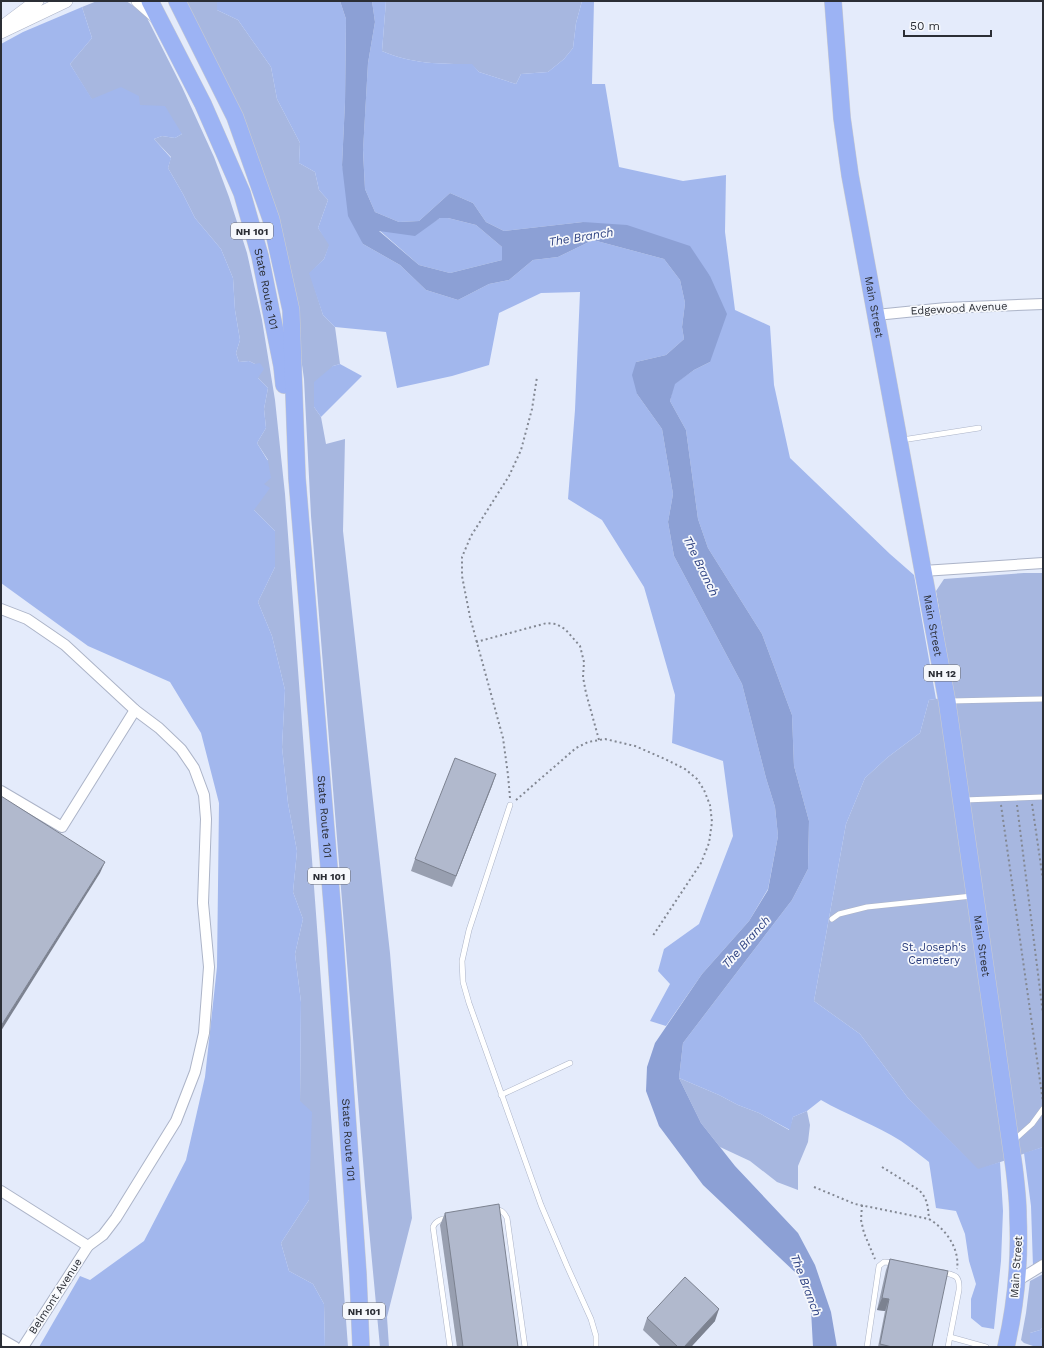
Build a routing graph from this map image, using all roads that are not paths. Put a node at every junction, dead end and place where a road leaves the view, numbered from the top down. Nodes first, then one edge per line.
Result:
1 (38, 1) edge
2 (66, 1) edge
3 (138, 1) edge
4 (150, 1) edge
5 (177, 1) edge
6 (833, 1) edge
7 (1, 28) edge
8 (165, 31) junction
9 (1, 32) edge
10 (1043, 304) edge
11 (876, 315) junction
12 (979, 428) dead end
13 (899, 441) junction
14 (297, 478) junction
15 (1043, 564) edge
16 (923, 571) junction
17 (1, 609) edge
18 (1043, 700) edge
19 (947, 702) junction
20 (135, 710) junction
21 (1, 791) edge
22 (1043, 797) edge
23 (961, 800) junction
24 (510, 805) road end
25 (975, 895) junction
26 (832, 919) dead end
27 (570, 1063) dead end
28 (502, 1095) junction
29 (1043, 1109) edge
30 (1011, 1143) junction
31 (1, 1191) edge
32 (491, 1210) edge
33 (456, 1216) edge
34 (88, 1246) junction
35 (902, 1264) edge
36 (1043, 1265) edge
37 (932, 1270) edge
38 (358, 1275) junction
39 (1017, 1281) junction
40 (950, 1337) junction
41 (1, 1338) edge
42 (15, 1347) edge
43 (23, 1347) edge
44 (361, 1347) edge
45 (369, 1347) edge
46 (450, 1347) edge
47 (526, 1347) edge
48 (596, 1347) edge
49 (867, 1347) edge
50 (948, 1347) edge
51 (986, 1347) edge
52 (1006, 1347) edge

1 - 7 street
2 - 9 street
3 - 8 street
4 - 8 highway, State Route 101 / NH 101
5 - 14 highway, State Route 101 / NH 101
6 - 11 highway, Main Street / NH 12
8 - 14 highway, State Route 101 / NH 101
10 - 11 street, Edgewood Avenue
11 - 13 highway, Main Street / NH 12
12 - 13 lane
13 - 16 highway, Main Street / NH 12
14 - 38 highway, State Route 101 / NH 101
15 - 16 street
16 - 19 highway, Main Street / NH 12
17 - 20 street, Belmont Avenue
18 - 19 lane
19 - 23 highway, Main Street / NH 12
20 - 21 street
20 - 34 street, Belmont Avenue
22 - 23 lane
23 - 25 highway, Main Street / NH 12
24 - 28 lane
25 - 26 lane
25 - 30 highway, Main Street / NH 12
27 - 28 lane
28 - 48 lane
29 - 30 lane
30 - 39 highway, Main Street / NH 12
31 - 34 street
32 - 47 lane
33 - 46 lane
34 - 43 street, Belmont Avenue
35 - 49 lane
36 - 39 street
37 - 40 lane
38 - 44 highway, State Route 101 / NH 101
38 - 45 highway, State Route 101 / NH 101
39 - 52 highway, Main Street / NH 12
40 - 50 lane
40 - 51 lane
41 - 42 street

